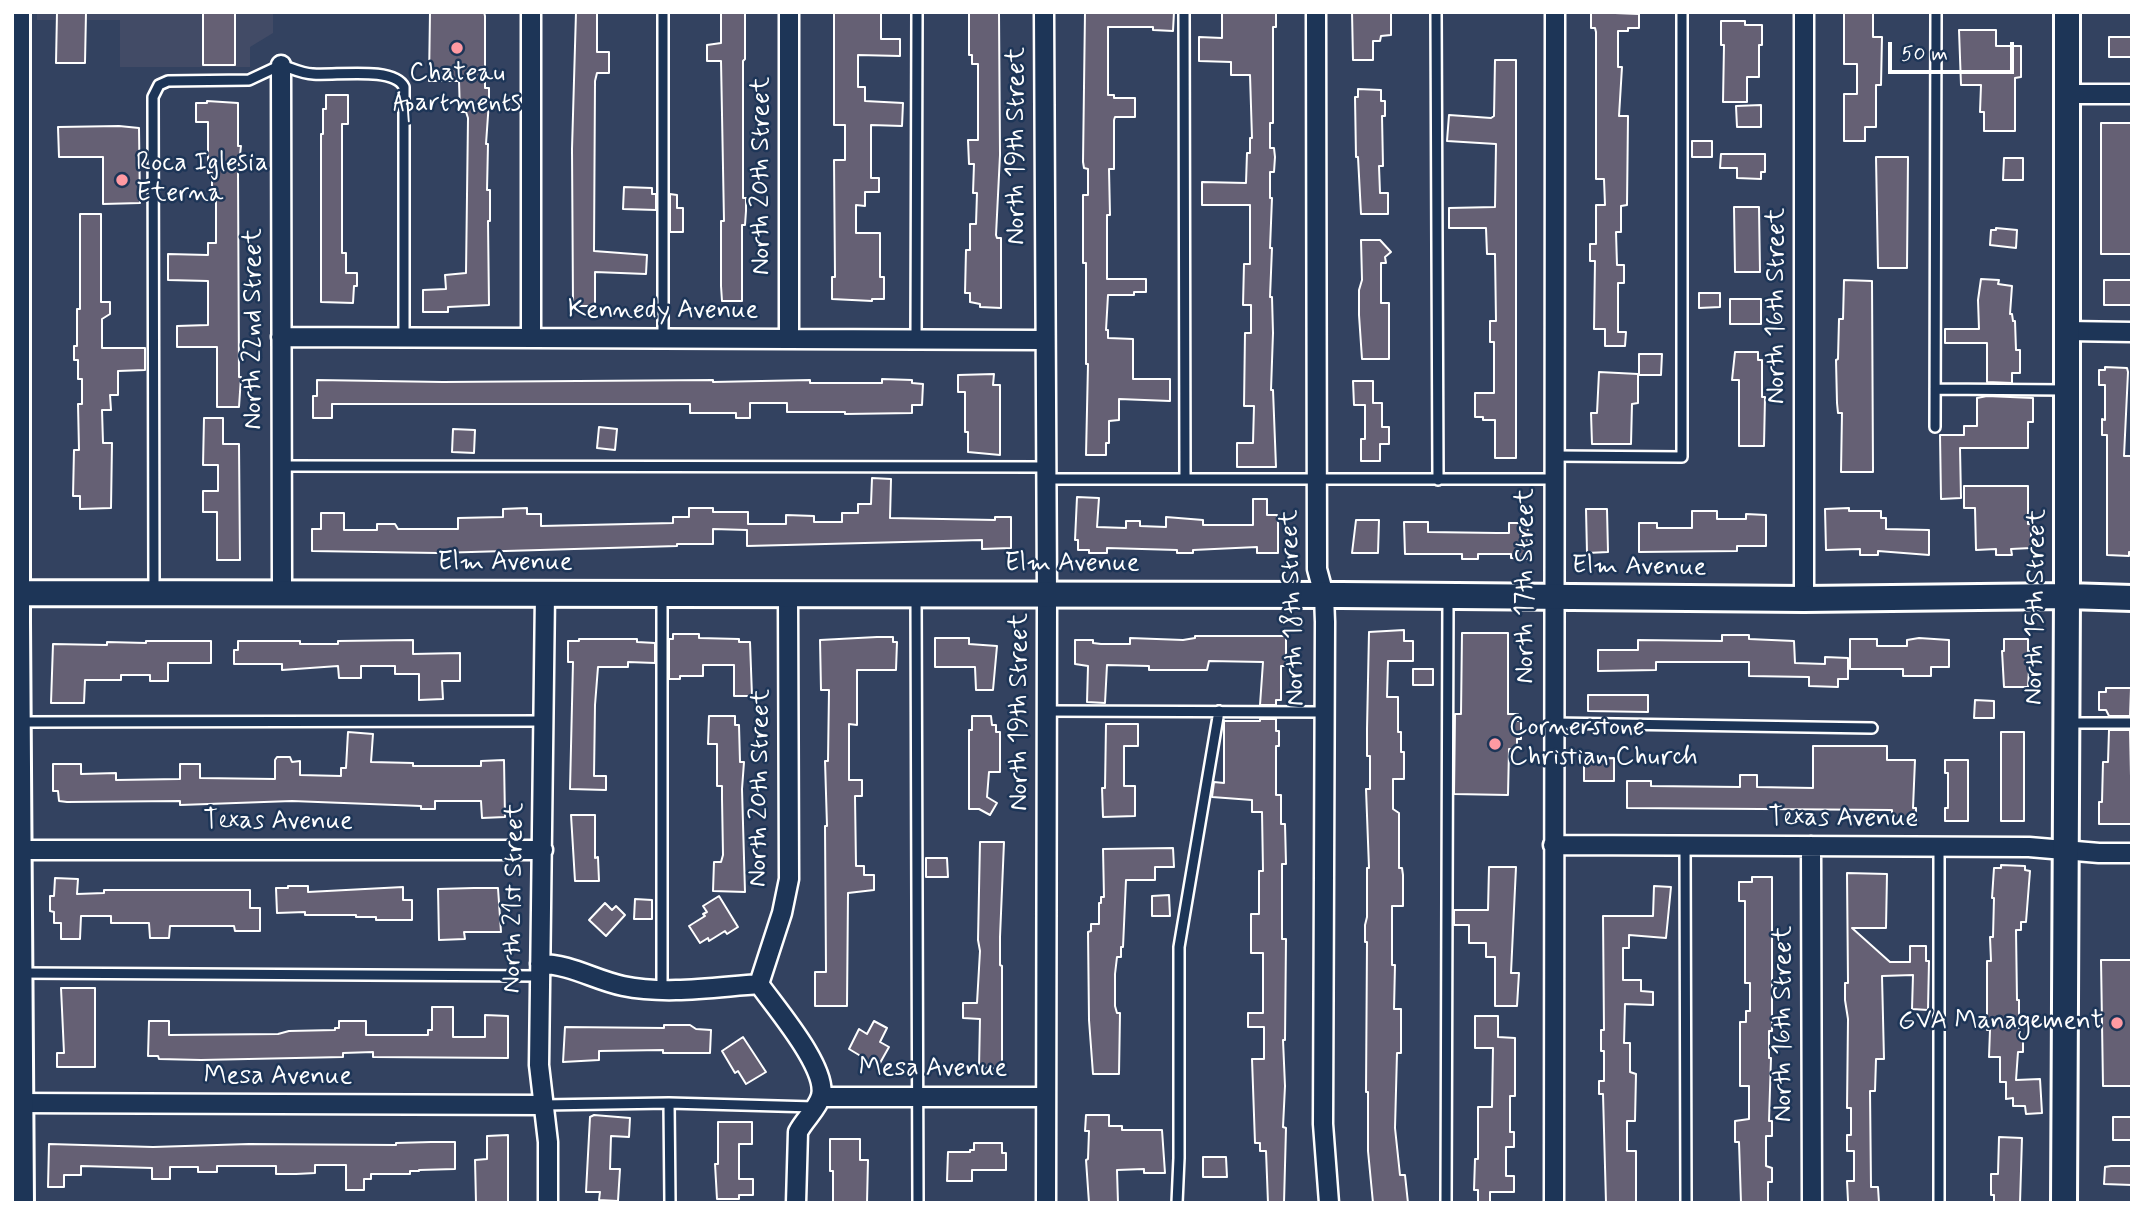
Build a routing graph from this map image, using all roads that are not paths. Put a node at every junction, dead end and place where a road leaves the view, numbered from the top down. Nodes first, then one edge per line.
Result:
1 (17, 12) edge
2 (531, 12) edge
3 (663, 12) edge
4 (789, 12) edge
5 (917, 12) edge
6 (1044, 12) edge
7 (1184, 12) edge
8 (1316, 12) edge
9 (1436, 12) edge
10 (1555, 12) edge
11 (1682, 12) edge
12 (1804, 12) edge
13 (1936, 12) edge
14 (2067, 12) edge
15 (281, 65) junction
16 (15, 85) edge
17 (2067, 94) junction
18 (2132, 94) edge
19 (2067, 331) junction
20 (2132, 332) edge
21 (281, 337) junction
22 (404, 338) junction
23 (531, 338) junction
24 (663, 338) junction
25 (789, 339) junction
26 (916, 339) junction
27 (1044, 340) junction
28 (1935, 389) junction
29 (2067, 390) junction
30 (1935, 427) dead end
31 (1554, 456) junction
32 (281, 466) junction
33 (1046, 473) junction
34 (1185, 479) junction
35 (1318, 479) junction
36 (1554, 479) junction
37 (1438, 480) junction
38 (15, 593) edge
39 (154, 593) junction
40 (282, 593) junction
41 (544, 594) junction
42 (662, 594) junction
43 (788, 595) junction
44 (916, 595) junction
45 (1047, 595) junction
46 (1324, 595) junction
47 (1448, 596) junction
48 (1553, 596) junction
49 (2067, 596) junction
50 (2132, 598) edge
51 (1804, 599) junction
52 (1047, 711) junction
53 (1219, 711) junction
54 (1324, 712) junction
55 (544, 721) junction
56 (15, 723) edge
57 (1553, 723) junction
58 (2065, 723) junction
59 (2132, 723) edge
60 (1872, 728) dead end
61 (1553, 845) junction
62 (1685, 845) junction
63 (1811, 846) junction
64 (1940, 846) junction
65 (15, 849) edge
66 (543, 850) junction
67 (2065, 850) junction
68 (2132, 853) edge
69 (540, 970) junction
70 (16, 974) edge
71 (759, 984) junction
72 (662, 990) junction
73 (918, 1097) junction
74 (1046, 1097) junction
75 (818, 1102) junction
76 (16, 1103) edge
77 (669, 1103) junction
78 (543, 1105) junction
79 (21, 1203) edge
80 (548, 1203) edge
81 (670, 1203) edge
82 (796, 1203) edge
83 (918, 1203) edge
84 (1046, 1203) edge
85 (1177, 1203) edge
86 (1329, 1203) edge
87 (1446, 1203) edge
88 (1554, 1203) edge
89 (1686, 1203) edge
90 (1812, 1203) edge
91 (1940, 1203) edge
92 (2064, 1203) edge

1 - 16 street
2 - 23 street
3 - 24 lane
4 - 25 street, North 20th Street
5 - 26 lane
6 - 27 street, North 19th Street
7 - 34 lane
8 - 35 street, North 18th Street
9 - 37 lane
10 - 31 street, North 17th Street
11 - 31 lane
12 - 51 street, North 16th Street
13 - 28 lane
14 - 17 street, North 15th Street
15 - 21 street, North 22nd Street
15 - 22 lane
15 - 39 lane
16 - 38 street
17 - 18 street
17 - 19 street, North 15th Street
19 - 20 street
19 - 29 street, North 15th Street
21 - 22 street, Kennedy Avenue
21 - 32 street, North 22nd Street
22 - 23 street, Kennedy Avenue
23 - 24 street, Kennedy Avenue
24 - 25 street, Kennedy Avenue
25 - 26 street, Kennedy Avenue
26 - 27 street, Kennedy Avenue
27 - 33 street, North 19th Street
28 - 29 lane
28 - 30 lane
29 - 49 street, North 15th Street
31 - 36 street, North 17th Street
32 - 33 lane
32 - 40 street, North 22nd Street
33 - 34 lane
33 - 45 street, North 19th Street
34 - 35 lane
35 - 37 lane
35 - 46 street, North 18th Street
36 - 37 lane
36 - 48 street, North 17th Street
38 - 39 street, Elm Avenue
38 - 56 street
39 - 40 street, Elm Avenue
40 - 41 street, Elm Avenue
41 - 42 street, Elm Avenue
41 - 55 street, North 21st Street
42 - 43 street, Elm Avenue
42 - 72 lane
43 - 44 street, Elm Avenue
43 - 71 street, North 20th Street
44 - 45 street, Elm Avenue
44 - 73 lane
45 - 46 street, Elm Avenue
45 - 52 street, North 19th Street
46 - 47 street, Elm Avenue
46 - 54 street, North 18th Street
47 - 48 street, Elm Avenue
47 - 87 lane
48 - 51 street, Elm Avenue
48 - 57 street, North 17th Street
49 - 50 street, Elm Avenue
49 - 51 street, Elm Avenue
49 - 58 street, North 15th Street
52 - 53 lane
52 - 74 street, North 19th Street
53 - 54 lane
53 - 85 lane
54 - 86 street, North 18th Street
55 - 56 lane
55 - 66 street, North 21st Street
56 - 65 street
57 - 60 lane
57 - 61 street, North 17th Street
58 - 59 lane
58 - 67 street, North 15th Street
61 - 62 street, Texas Avenue
61 - 88 street, North 17th Street
62 - 63 street, Texas Avenue
62 - 89 lane
63 - 64 street, Texas Avenue
63 - 90 street, North 16th Street
64 - 67 street, Texas Avenue
64 - 91 lane
65 - 66 street, Texas Avenue
65 - 70 street
66 - 69 street, North 21st Street
67 - 68 street, Texas Avenue
67 - 92 street, North 15th Street
69 - 70 lane
69 - 72 street
69 - 78 street, North 21st Street
70 - 76 street
71 - 72 street
71 - 75 street
73 - 74 street, Mesa Avenue
73 - 75 street, Mesa Avenue
73 - 83 lane
74 - 84 street, North 19th Street
75 - 77 lane
75 - 82 street
76 - 78 street, Mesa Avenue
76 - 79 street
77 - 78 lane
77 - 81 lane
78 - 80 street, North 21st Street

